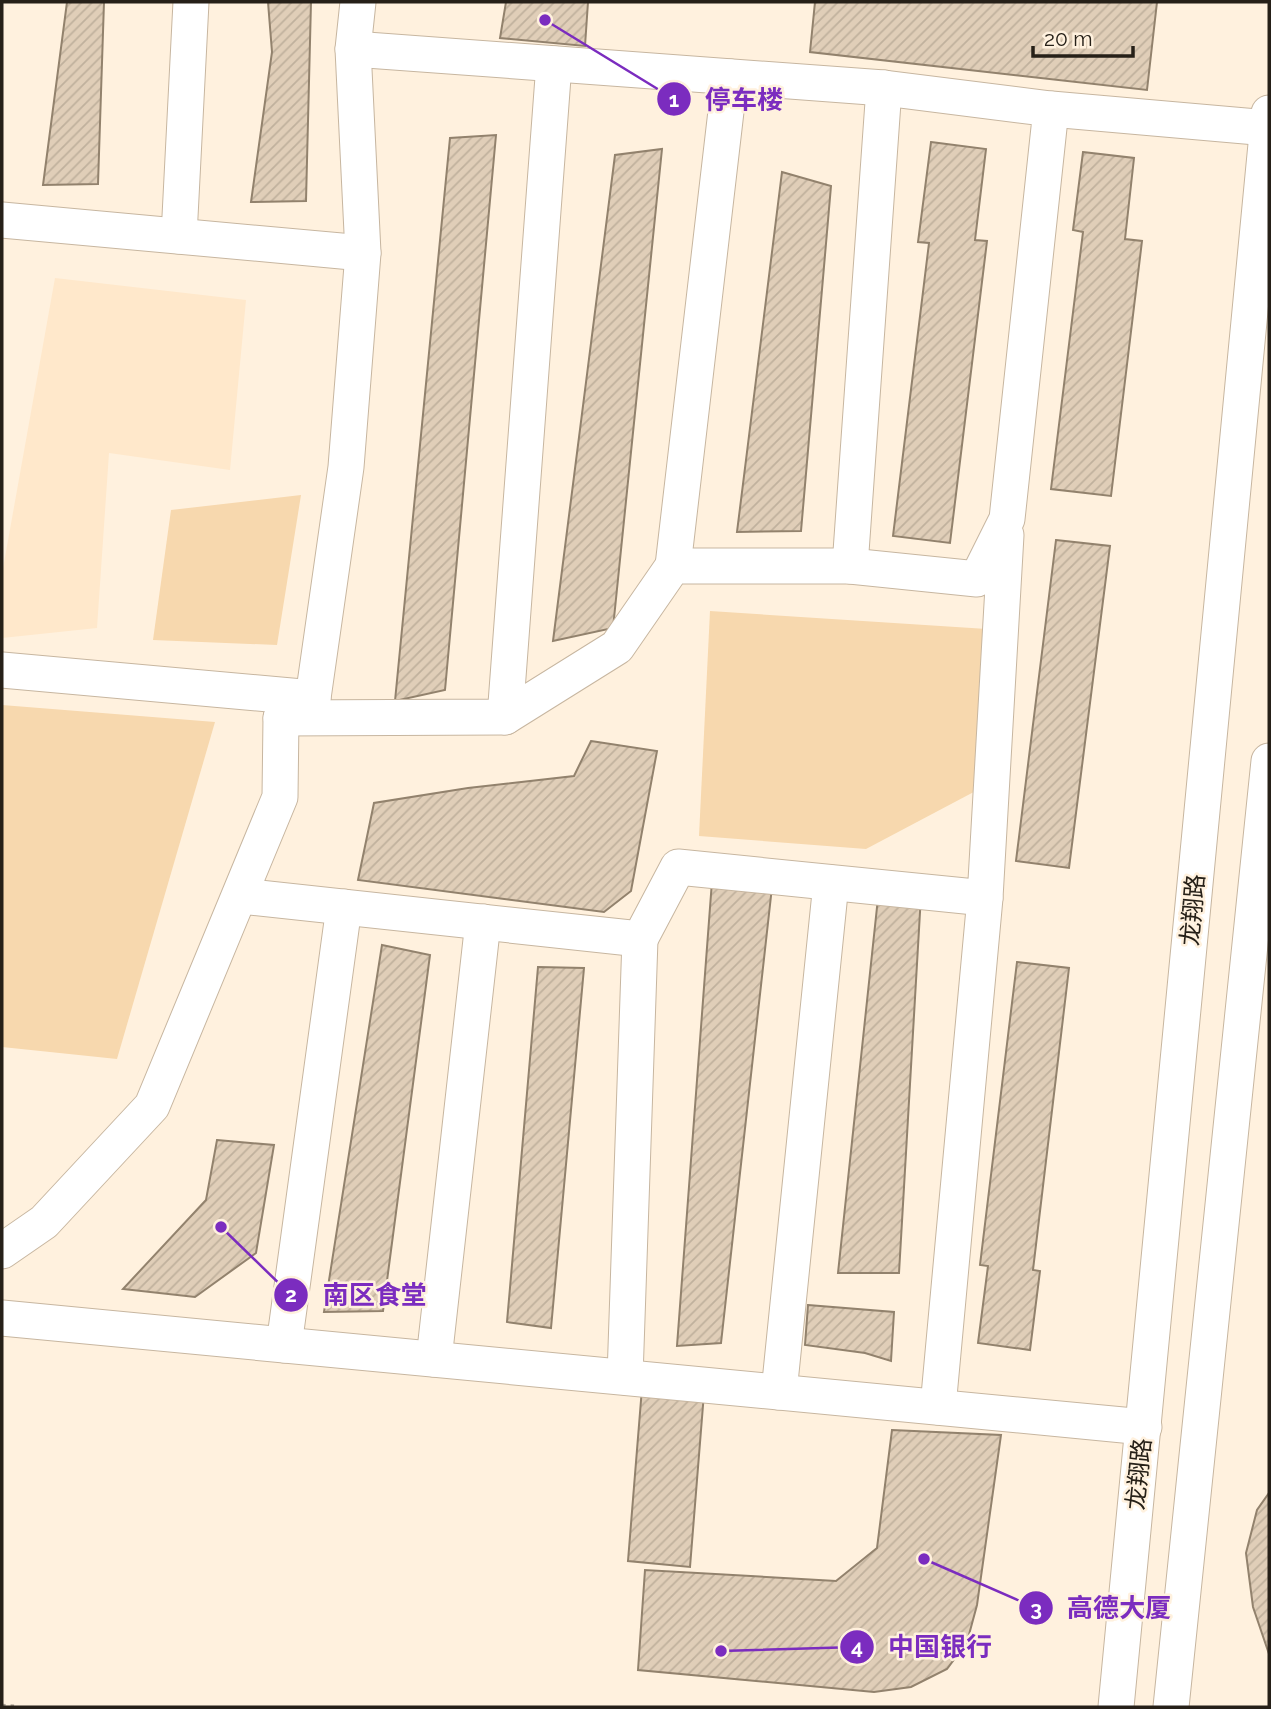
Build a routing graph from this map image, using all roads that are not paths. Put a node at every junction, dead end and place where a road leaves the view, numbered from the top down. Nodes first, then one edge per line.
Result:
1 (191, 2) edge
2 (358, 2) edge
3 (353, 49) junction
4 (554, 64) junction
5 (730, 77) junction
6 (884, 88) junction
7 (1052, 109) junction
8 (1268, 120) edge
9 (2, 220) edge
10 (179, 236) junction
11 (363, 253) junction
12 (1007, 519) junction
13 (673, 566) junction
14 (850, 566) junction
15 (2, 670) edge
16 (313, 698) junction
17 (505, 717) junction
18 (281, 718) junction
19 (1269, 761) edge
20 (831, 883) junction
21 (240, 896) junction
22 (985, 898) junction
23 (344, 907) junction
24 (483, 922) junction
25 (640, 939) junction
26 (2, 1251) edge
27 (2, 1318) edge
28 (284, 1345) junction
29 (434, 1359) junction
30 (625, 1377) junction
31 (779, 1392) junction
32 (938, 1407) junction
33 (1144, 1427) junction
34 (1116, 1707) edge
35 (1171, 1707) edge

1 - 10 street
2 - 3 street
3 - 4 street
3 - 11 street
4 - 5 street
4 - 17 street
5 - 6 street
5 - 13 street
6 - 7 street
6 - 14 street
7 - 8 street
7 - 12 street
8 - 33 street, 龙翔路
9 - 10 street
10 - 11 street
11 - 16 street
12 - 14 street
12 - 22 street
13 - 14 street
13 - 17 street
15 - 16 street
16 - 18 street
17 - 18 street
18 - 21 street
19 - 35 street
20 - 22 street
20 - 25 street
20 - 31 street
21 - 23 street
21 - 26 street
22 - 32 street
23 - 24 street
23 - 28 street
24 - 25 street
24 - 29 street
25 - 30 street
27 - 28 street
28 - 29 street
29 - 30 street
30 - 31 street
31 - 32 street
32 - 33 street
33 - 34 street, 龙翔路

